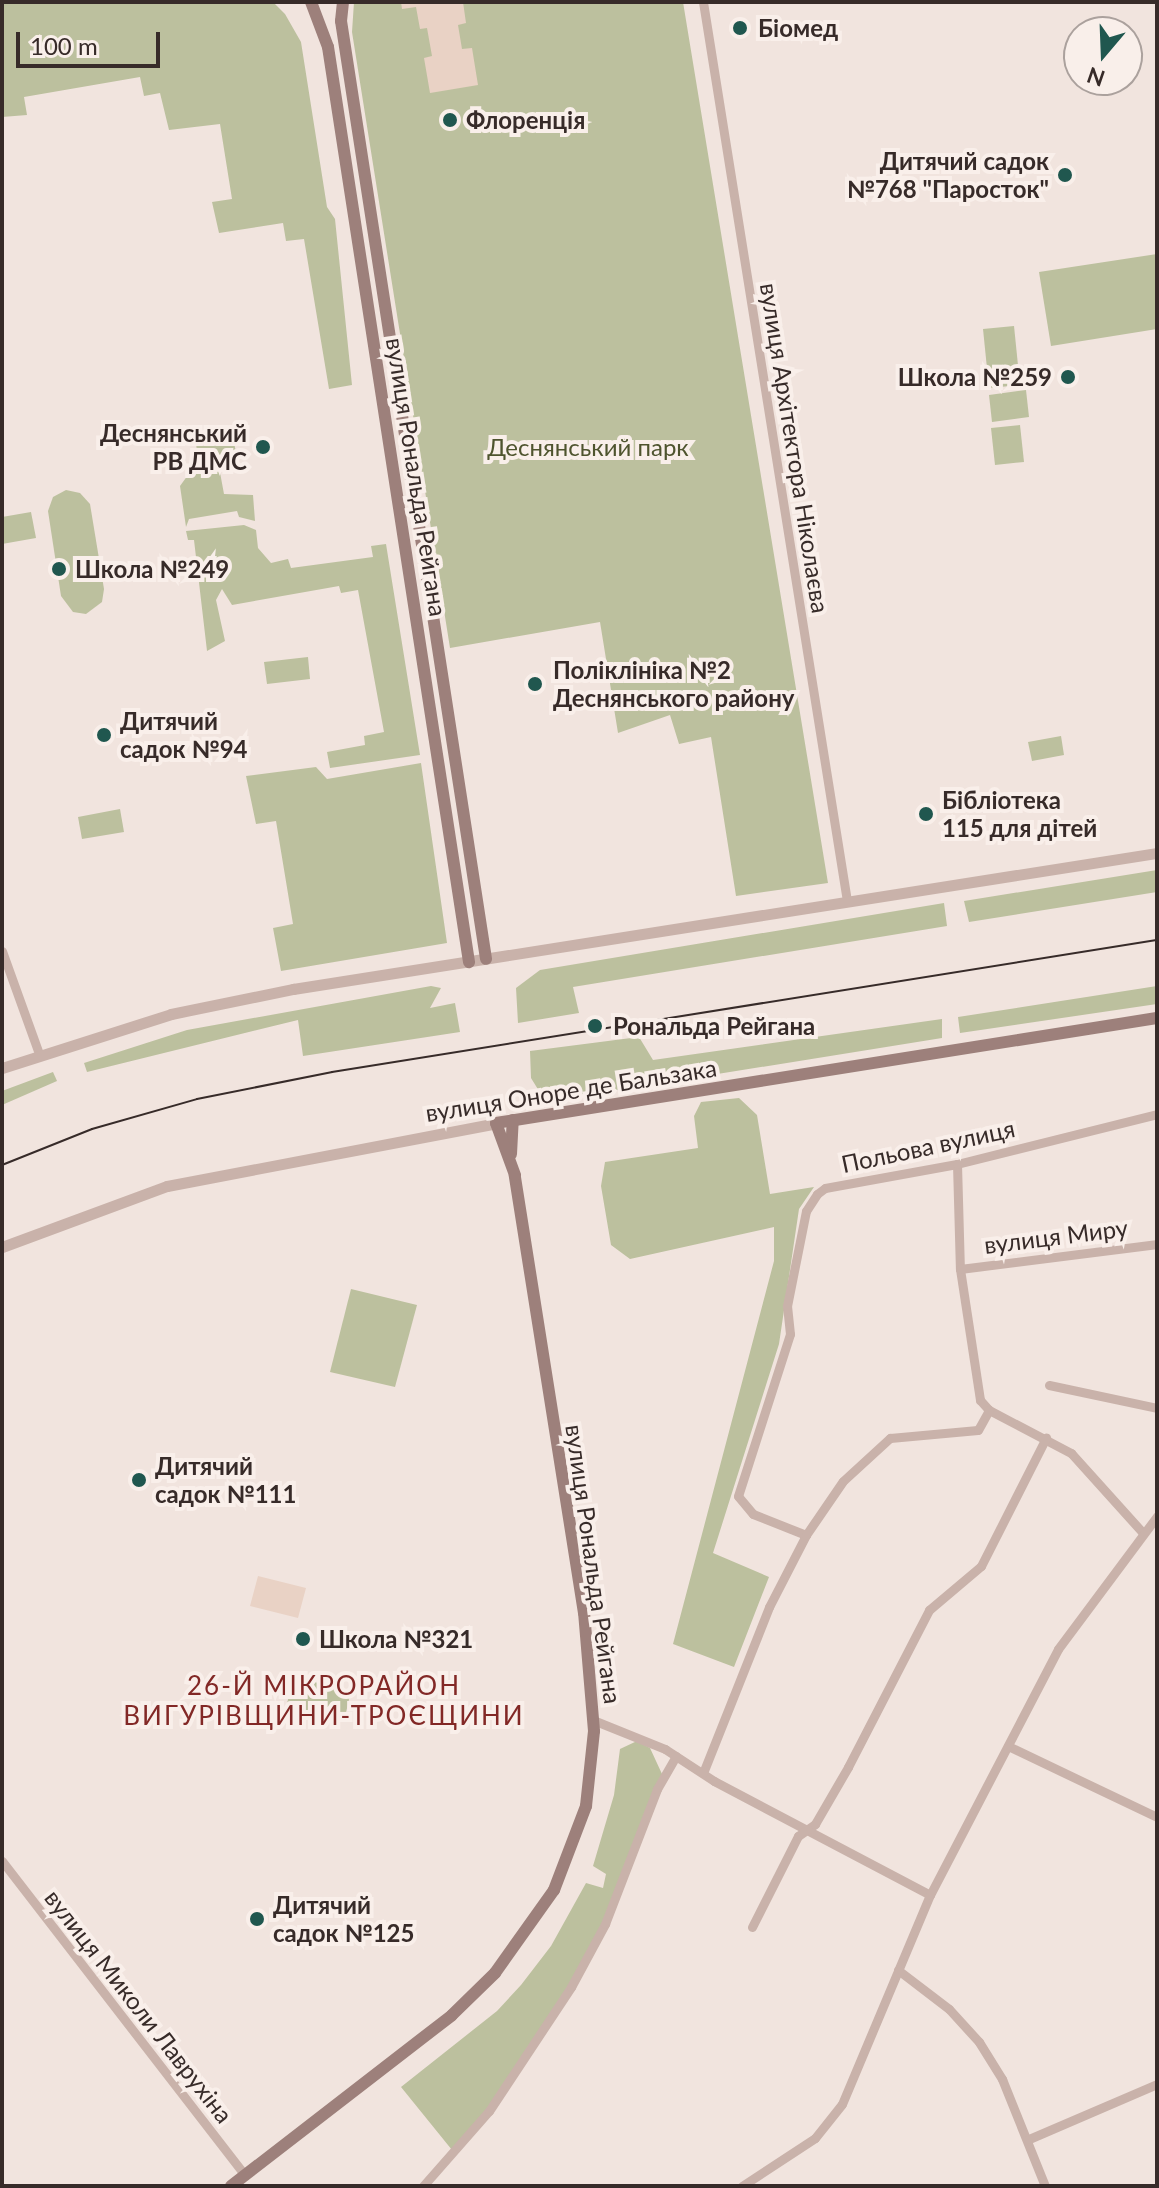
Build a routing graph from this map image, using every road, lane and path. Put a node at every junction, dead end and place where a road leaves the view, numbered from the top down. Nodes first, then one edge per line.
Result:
1 (311, 2) edge
2 (343, 2) edge
3 (703, 2) edge
4 (1157, 853) edge
5 (847, 901) junction
6 (2, 951) edge
7 (486, 959) junction
8 (469, 962) junction
9 (1157, 1018) edge
10 (39, 1054) junction
11 (2, 1068) edge
12 (1157, 1114) edge
13 (513, 1120) junction
14 (496, 1123) junction
15 (511, 1154) junction
16 (957, 1164) junction
17 (1157, 1244) edge
18 (2, 1247) edge
19 (960, 1269) junction
20 (1049, 1385) dead end
21 (1157, 1408) edge
22 (989, 1410) junction
23 (1046, 1438) junction
24 (1157, 1516) edge
25 (1143, 1533) junction
26 (806, 1535) junction
27 (593, 1720) junction
28 (1008, 1746) junction
29 (676, 1756) junction
30 (703, 1773) junction
31 (1157, 1817) edge
32 (807, 1830) junction
33 (2, 1861) edge
34 (930, 1895) junction
35 (752, 1927) dead end
36 (898, 1970) junction
37 (1157, 2084) edge
38 (1029, 2139) junction
39 (245, 2175) junction
40 (231, 2186) edge
41 (423, 2186) edge
42 (742, 2186) edge
43 (1045, 2186) edge

1 - 8 main road, вулиця Рональда Рейгана
2 - 7 main road, вулиця Рональда Рейгана
3 - 5 street, вулиця Архітектора Ніколаєва
4 - 5 street
5 - 7 street
6 - 10 street
7 - 8 street
8 - 10 street
9 - 13 main road, вулиця Оноре де Бальзака
10 - 11 street
12 - 16 street, Польова вулиця
13 - 14 main road, вулиця Оноре де Бальзака
13 - 15 main road, вулиця Рональда Рейгана
14 - 15 main road, вулиця Рональда Рейгана
14 - 18 street, вулиця Оноре де Бальзака
15 - 27 main road, вулиця Рональда Рейгана
16 - 19 street
16 - 26 street, Польова вулиця
17 - 19 street, вулиця Миру
19 - 22 street
20 - 21 street
22 - 23 street
22 - 26 street
23 - 25 street
23 - 32 street
24 - 25 street
25 - 28 street
26 - 30 street
27 - 29 street
27 - 39 main road, вулиця Рональда Рейгана
28 - 31 street
28 - 34 street
29 - 30 street
29 - 41 street
30 - 32 street
32 - 34 street
32 - 35 street
33 - 39 street, вулиця Миколи Лаврухіна
34 - 36 street
36 - 38 street
36 - 42 street
37 - 38 street
38 - 43 street
39 - 40 main road, вулиця Рональда Рейгана

